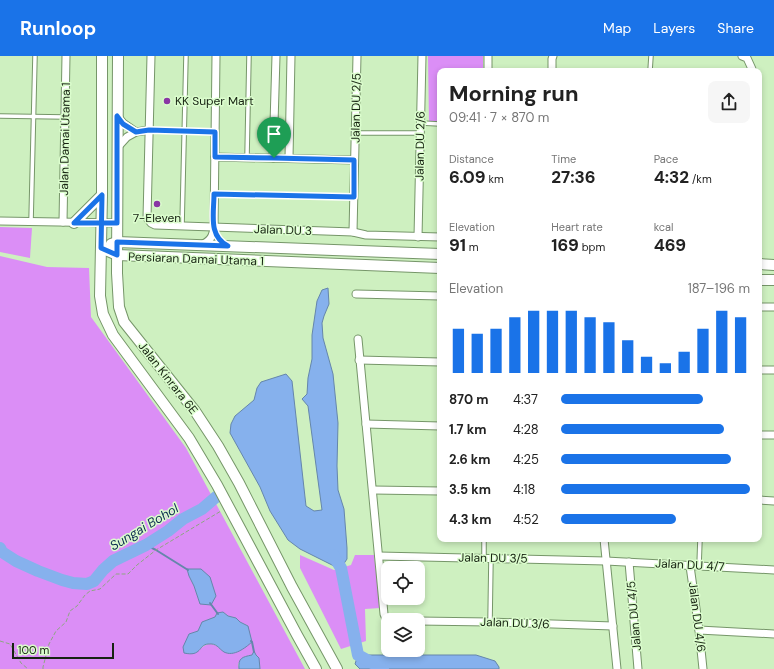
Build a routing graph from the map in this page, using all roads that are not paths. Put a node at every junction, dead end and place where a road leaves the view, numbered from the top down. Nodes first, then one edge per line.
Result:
1 (35, 56) edge
2 (66, 56) edge
3 (102, 56) edge
4 (118, 56) edge
5 (151, 56) edge
6 (186, 56) edge
7 (216, 56) edge
8 (249, 56) edge
9 (276, 56) edge
10 (292, 56) edge
11 (357, 56) edge
12 (422, 56) edge
13 (488, 56) edge
14 (554, 56) edge
15 (651, 56) edge
16 (742, 56) edge
17 (488, 68) edge
18 (552, 68) edge
19 (650, 68) edge
20 (752, 68) edge
21 (0, 116) edge
22 (117, 116) junction
23 (34, 117) junction
24 (65, 117) junction
25 (421, 124) junction
26 (437, 124) edge
27 (149, 130) junction
28 (184, 131) junction
29 (136, 132) junction
30 (215, 132) junction
31 (355, 133) junction
32 (420, 133) junction
33 (117, 148) junction
34 (215, 157) junction
35 (247, 157) junction
36 (274, 158) junction
37 (289, 158) junction
38 (354, 160) junction
39 (214, 194) junction
40 (102, 195) junction
41 (354, 197) junction
42 (0, 221) edge
43 (31, 222) junction
44 (63, 222) junction
45 (74, 223) junction
46 (102, 223) junction
47 (117, 223) junction
48 (182, 226) junction
49 (214, 227) junction
50 (353, 232) junction
51 (418, 237) junction
52 (437, 237) edge
53 (117, 242) junction
54 (138, 243) junction
55 (201, 245) junction
56 (228, 246) junction
57 (101, 248) junction
58 (437, 254) edge
59 (117, 255) junction
60 (134, 256) junction
61 (762, 264) edge
62 (774, 265) edge
63 (437, 268) edge
64 (117, 273) junction
65 (762, 280) edge
66 (774, 280) edge
67 (356, 294) dead end
68 (437, 296) edge
69 (762, 307) edge
70 (774, 307) edge
71 (358, 339) dead end
72 (359, 360) junction
73 (437, 362) edge
74 (762, 370) edge
75 (774, 370) edge
76 (366, 424) junction
77 (437, 426) edge
78 (762, 435) edge
79 (774, 435) edge
80 (373, 490) junction
81 (437, 491) edge
82 (762, 500) edge
83 (774, 500) edge
84 (485, 542) edge
85 (604, 542) edge
86 (700, 542) edge
87 (379, 556) junction
88 (488, 558) junction
89 (606, 561) junction
90 (629, 562) junction
91 (690, 566) junction
92 (699, 566) junction
93 (774, 570) edge
94 (384, 613) edge
95 (425, 621) edge
96 (490, 622) junction
97 (613, 626) junction
98 (699, 630) junction
99 (774, 634) edge
100 (316, 669) edge
101 (337, 669) edge
102 (617, 669) edge
103 (638, 669) edge
104 (703, 669) edge

1 - 23 lane
2 - 24 street, Jalan Damai Utama 1
3 - 40 street, Jalan Kinrara 6E
4 - 22 street, Jalan Kinrara 6E
5 - 27 street
6 - 28 lane
7 - 30 street
8 - 35 lane
9 - 36 street
10 - 37 street
11 - 31 street, Jalan DU 2/5
12 - 25 street, Jalan DU 2/6
13 - 17 street
14 - 18 street
15 - 19 lane
16 - 20 street
21 - 23 lane
22 - 29 street
22 - 33 street, Jalan Kinrara 6E
23 - 24 lane
23 - 43 lane
24 - 44 street, Jalan Damai Utama 1
25 - 26 lane
25 - 32 street, Jalan DU 2/6
27 - 28 lane
27 - 29 street
27 - 48 street, Jalan DU 3
28 - 30 lane
28 - 48 lane
29 - 33 street
30 - 34 street
31 - 32 lane
31 - 38 street, Jalan DU 2/5
32 - 51 street, Jalan DU 2/6
33 - 47 street, Jalan Kinrara 6E
34 - 35 street
34 - 39 street
35 - 36 street
36 - 37 street
37 - 38 street
38 - 41 street, Jalan DU 2/5
39 - 41 lane
39 - 49 street
40 - 45 street
40 - 46 street, Jalan Kinrara 6E
41 - 50 street, Jalan DU 2/5
42 - 43 street
43 - 44 street
44 - 45 street
45 - 46 street
46 - 47 street
46 - 57 street, Jalan Kinrara 6E
47 - 53 street, Jalan Kinrara 6E
47 - 54 street
48 - 49 street, Jalan DU 3
49 - 50 street, Jalan DU 3
49 - 55 street
49 - 56 street
50 - 51 street, Jalan DU 3
51 - 52 street, Jalan DU 3
53 - 54 street, Persiaran Damai Utama 1
53 - 57 street, Persiaran Damai Utama 1
53 - 59 street, Jalan Kinrara 6E
54 - 55 street, Persiaran Damai Utama 1
55 - 56 street, Persiaran Damai Utama 1
56 - 58 street, Persiaran Damai Utama 1
57 - 59 street, Persiaran Damai Utama 1
57 - 100 street, Jalan Kinrara 6E
59 - 60 street, Persiaran Damai Utama 1
59 - 64 street, Jalan Kinrara 6E
60 - 63 street, Persiaran Damai Utama 1
60 - 64 street
61 - 62 street
64 - 101 street, Jalan Kinrara 6E
65 - 66 street
67 - 68 street
69 - 70 street
71 - 72 street
72 - 73 street
72 - 76 street
74 - 75 street
76 - 77 street
76 - 80 street
78 - 79 street
80 - 81 street
80 - 87 street
82 - 83 street
84 - 88 lane
85 - 89 street
86 - 92 lane
87 - 88 street, Jalan DU 3/5
87 - 94 street
88 - 89 street, Jalan DU 3/5
88 - 96 lane
89 - 90 street, Jalan DU 4/7
89 - 97 street
90 - 91 street, Jalan DU 4/7
90 - 103 street, Jalan DU 4/5
91 - 92 street, Jalan DU 4/7
91 - 98 street, Jalan DU 4/6
92 - 93 street, Jalan DU 4/7
95 - 96 street, Jalan DU 3/6
96 - 97 street, Jalan DU 3/6
97 - 102 street
98 - 99 street
98 - 104 street, Jalan DU 4/6

